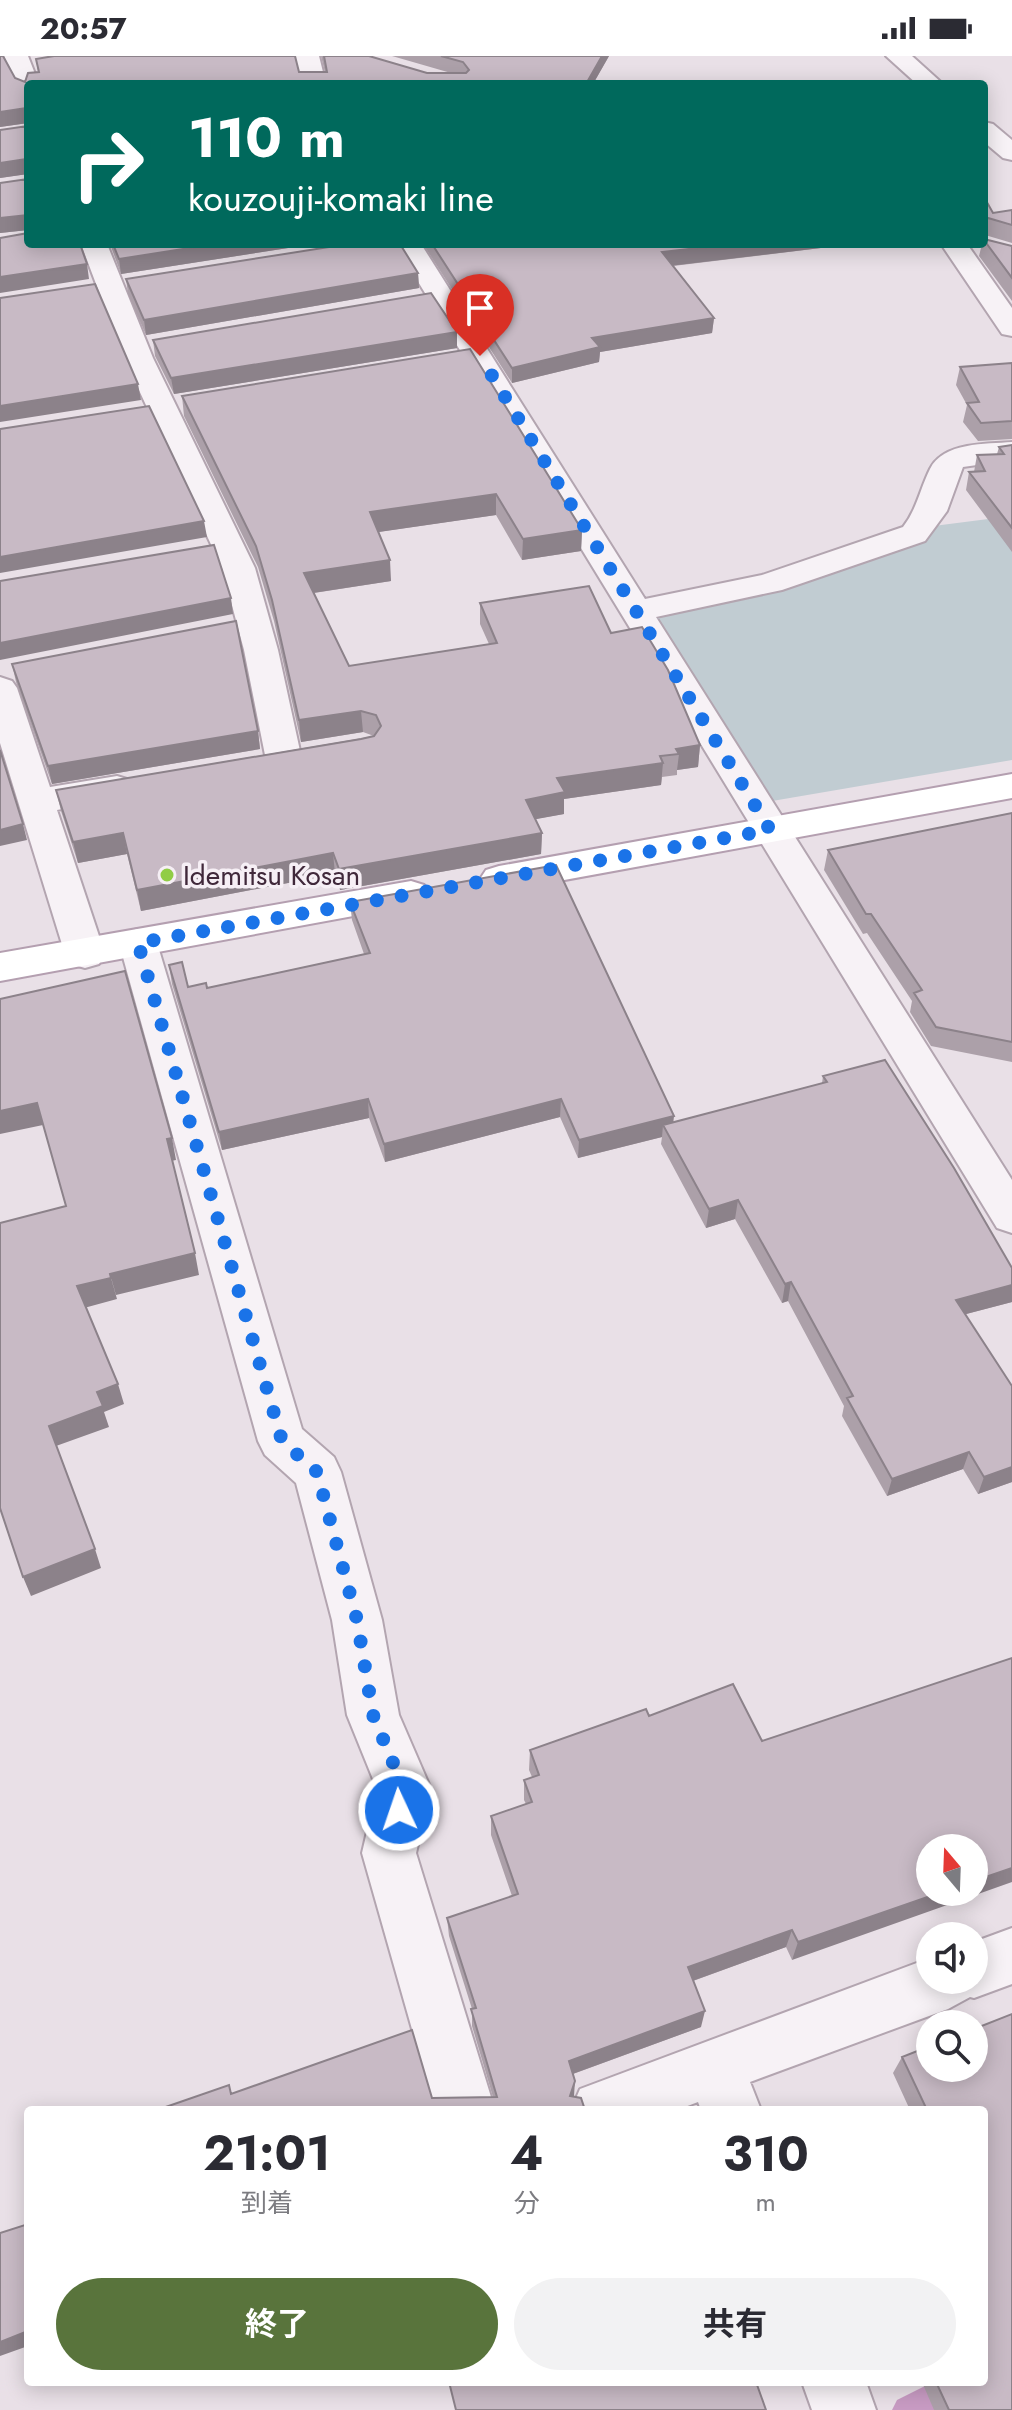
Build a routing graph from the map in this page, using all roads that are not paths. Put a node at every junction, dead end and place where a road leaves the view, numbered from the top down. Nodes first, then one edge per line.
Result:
1 (16, 56) edge
2 (307, 56) edge
3 (898, 56) edge
4 (26, 80) edge
5 (313, 80) edge
6 (926, 80) edge
7 (24, 86) edge
8 (0, 89) edge
9 (988, 132) edge
10 (1012, 153) edge
11 (95, 248) edge
12 (409, 248) edge
13 (957, 248) edge
14 (138, 281) edge
15 (107, 286) junction
16 (76, 291) edge
17 (1012, 328) edge
18 (165, 343) edge
19 (134, 348) junction
20 (191, 403) edge
21 (146, 410) junction
22 (1012, 451) edge
23 (636, 611) junction
24 (0, 688) edge
25 (284, 760) edge
26 (145, 783) edge
27 (1012, 786) edge
28 (37, 801) junction
29 (770, 830) junction
30 (138, 943) junction
31 (85, 954) junction
32 (0, 967) edge
33 (1012, 1216) edge
34 (1012, 1956) edge
35 (988, 1965) edge
36 (919, 1994) edge
37 (723, 2088) edge
38 (464, 2106) edge
39 (623, 2106) edge
40 (835, 2386) edge
41 (844, 2410) edge

1 - 4 street
2 - 5 street
3 - 6 street
7 - 8 street
9 - 10 street
11 - 15 street
12 - 23 street
13 - 17 street
14 - 15 street
15 - 16 street
15 - 19 street
18 - 19 street
19 - 21 street
20 - 21 street
21 - 25 street
22 - 23 street
23 - 29 street
24 - 28 street
26 - 28 street
27 - 29 main road
28 - 31 street
29 - 30 main road
29 - 33 street
30 - 31 main road
30 - 38 street
31 - 32 main road
34 - 35 street
36 - 37 street
37 - 39 street
40 - 41 street

